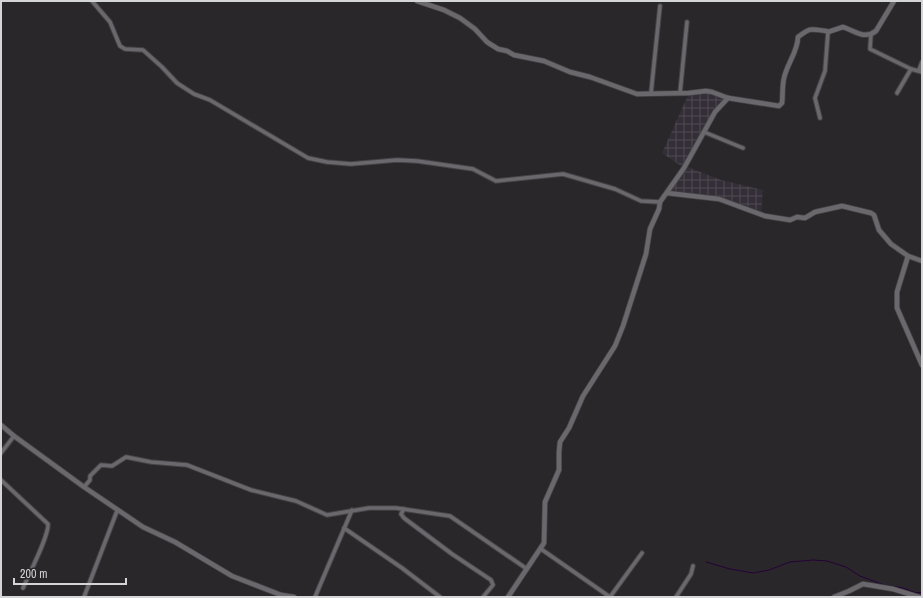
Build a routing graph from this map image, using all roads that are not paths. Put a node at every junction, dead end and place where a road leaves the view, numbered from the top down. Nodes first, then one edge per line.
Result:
1 (92, 1) edge
2 (417, 1) edge
3 (435, 1) edge
4 (894, 1) edge
5 (660, 6) dead end
6 (433, 7) junction
7 (687, 22) dead end
8 (828, 32) junction
9 (871, 34) junction
10 (922, 62) edge
11 (911, 69) junction
12 (921, 71) edge
13 (651, 93) junction
14 (680, 93) junction
15 (897, 93) dead end
16 (728, 98) junction
17 (820, 118) dead end
18 (704, 132) junction
19 (743, 148) dead end
20 (667, 192) junction
21 (660, 202) junction
22 (908, 256) junction
23 (922, 261) edge
24 (922, 365) edge
25 (1, 425) edge
26 (14, 436) junction
27 (1, 453) edge
28 (1, 480) edge
29 (84, 487) junction
30 (404, 509) junction
31 (117, 510) junction
32 (352, 510) junction
33 (344, 528) junction
34 (541, 549) junction
35 (642, 554) dead end
36 (693, 566) dead end
37 (527, 569) junction
38 (23, 588) dead end
39 (84, 597) edge
40 (294, 597) edge
41 (315, 597) edge
42 (440, 597) edge
43 (483, 597) edge
44 (509, 597) edge
45 (610, 597) edge
46 (676, 597) edge
47 (834, 597) edge
48 (919, 597) edge

1 - 21 street
2 - 6 street
3 - 6 street
4 - 9 street
5 - 13 street
6 - 13 street
7 - 14 street
8 - 9 street
8 - 16 street
8 - 17 street
9 - 11 street
10 - 12 street
11 - 12 street
11 - 15 street
13 - 14 street
14 - 16 street
16 - 18 street
18 - 19 street
18 - 20 street
20 - 21 street
20 - 22 street
21 - 34 street
22 - 23 street
22 - 24 street
25 - 26 street
26 - 27 street
26 - 29 street
28 - 38 street
29 - 31 street
29 - 32 street
30 - 32 street
30 - 37 street
30 - 43 street
31 - 39 street
31 - 40 street
32 - 33 street
33 - 41 street
33 - 42 street
34 - 37 street
34 - 45 street
35 - 45 street
36 - 46 street
37 - 44 street
47 - 48 street

